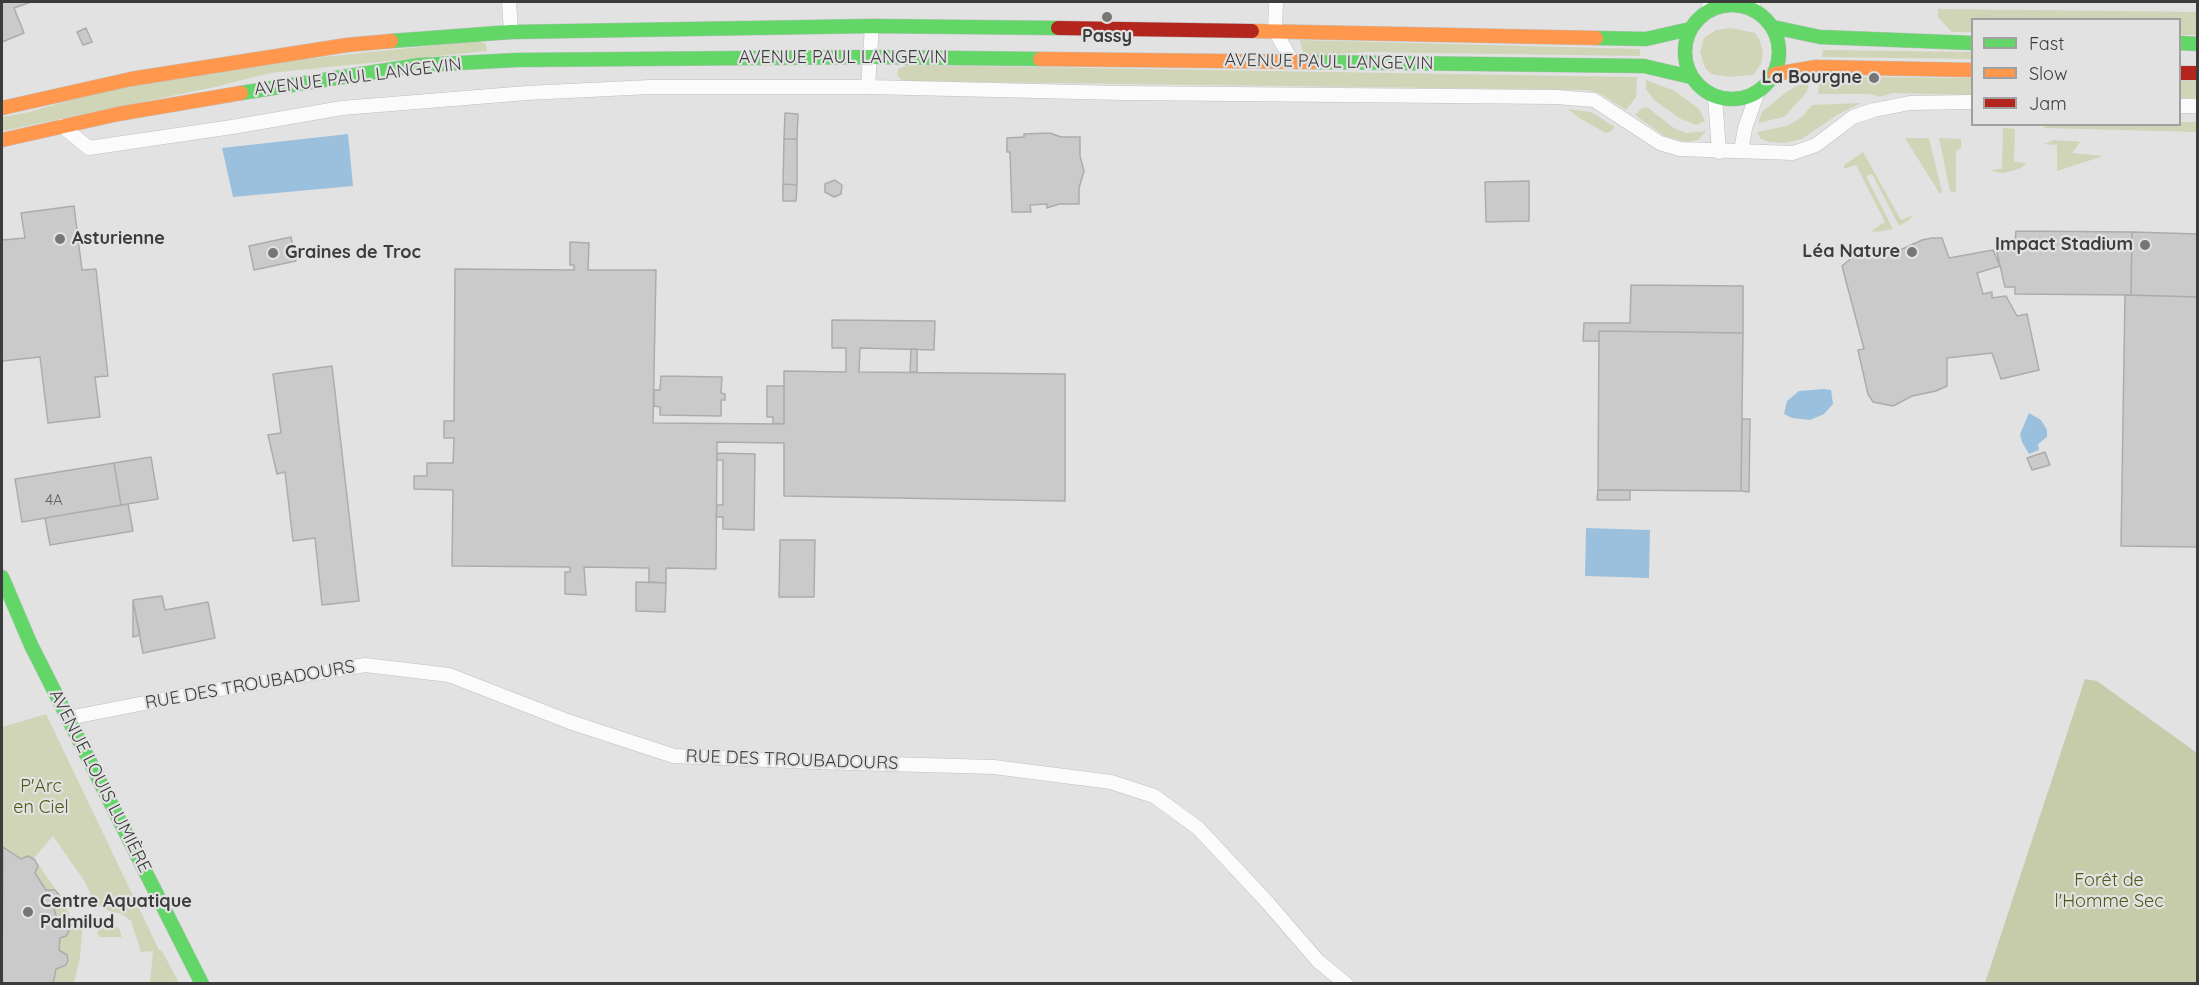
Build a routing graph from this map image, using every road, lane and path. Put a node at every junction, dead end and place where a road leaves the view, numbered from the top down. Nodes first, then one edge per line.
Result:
1 (509, 2) edge
2 (1276, 2) edge
3 (1753, 6) edge
4 (1709, 7) edge
5 (872, 26) junction
6 (1773, 27) junction
7 (1690, 29) junction
8 (1275, 31) junction
9 (511, 32) junction
10 (1971, 42) edge
11 (2181, 44) edge
12 (2198, 44) edge
13 (871, 57) junction
14 (1292, 61) junction
15 (1971, 70) edge
16 (2181, 72) edge
17 (2198, 73) edge
18 (1775, 74) junction
19 (1691, 77) junction
20 (868, 87) junction
21 (1756, 94) junction
22 (1715, 97) junction
23 (1971, 102) edge
24 (2181, 106) edge
25 (2198, 106) edge
26 (2, 108) edge
27 (62, 126) junction
28 (2, 140) edge
29 (1741, 151) junction
30 (1719, 152) junction
31 (2, 577) edge
32 (68, 718) junction
33 (202, 984) edge
34 (1346, 984) edge

1 - 9 street
2 - 8 street
3 - 4 main road
3 - 6 main road
4 - 7 main road
5 - 8 main road, AVENUE PAUL LANGEVIN
5 - 9 main road, AVENUE PAUL LANGEVIN
5 - 13 street
6 - 10 main road
6 - 18 main road
7 - 8 main road, AVENUE PAUL LANGEVIN
7 - 19 main road
8 - 14 street
9 - 26 main road, AVENUE PAUL LANGEVIN
11 - 12 main road
13 - 14 main road, AVENUE PAUL LANGEVIN
13 - 20 street
13 - 27 main road, AVENUE PAUL LANGEVIN
14 - 19 main road, AVENUE PAUL LANGEVIN
15 - 18 main road
16 - 17 main road
18 - 21 main road
19 - 22 main road
20 - 27 street
20 - 30 street
21 - 22 main road
21 - 29 street
22 - 30 street
23 - 29 street
24 - 25 street
27 - 28 main road, AVENUE PAUL LANGEVIN
29 - 30 street
31 - 32 main road, AVENUE LOUIS LUMIÈRE
32 - 33 main road, AVENUE LOUIS LUMIÈRE
32 - 34 street, RUE DES TROUBADOURS

